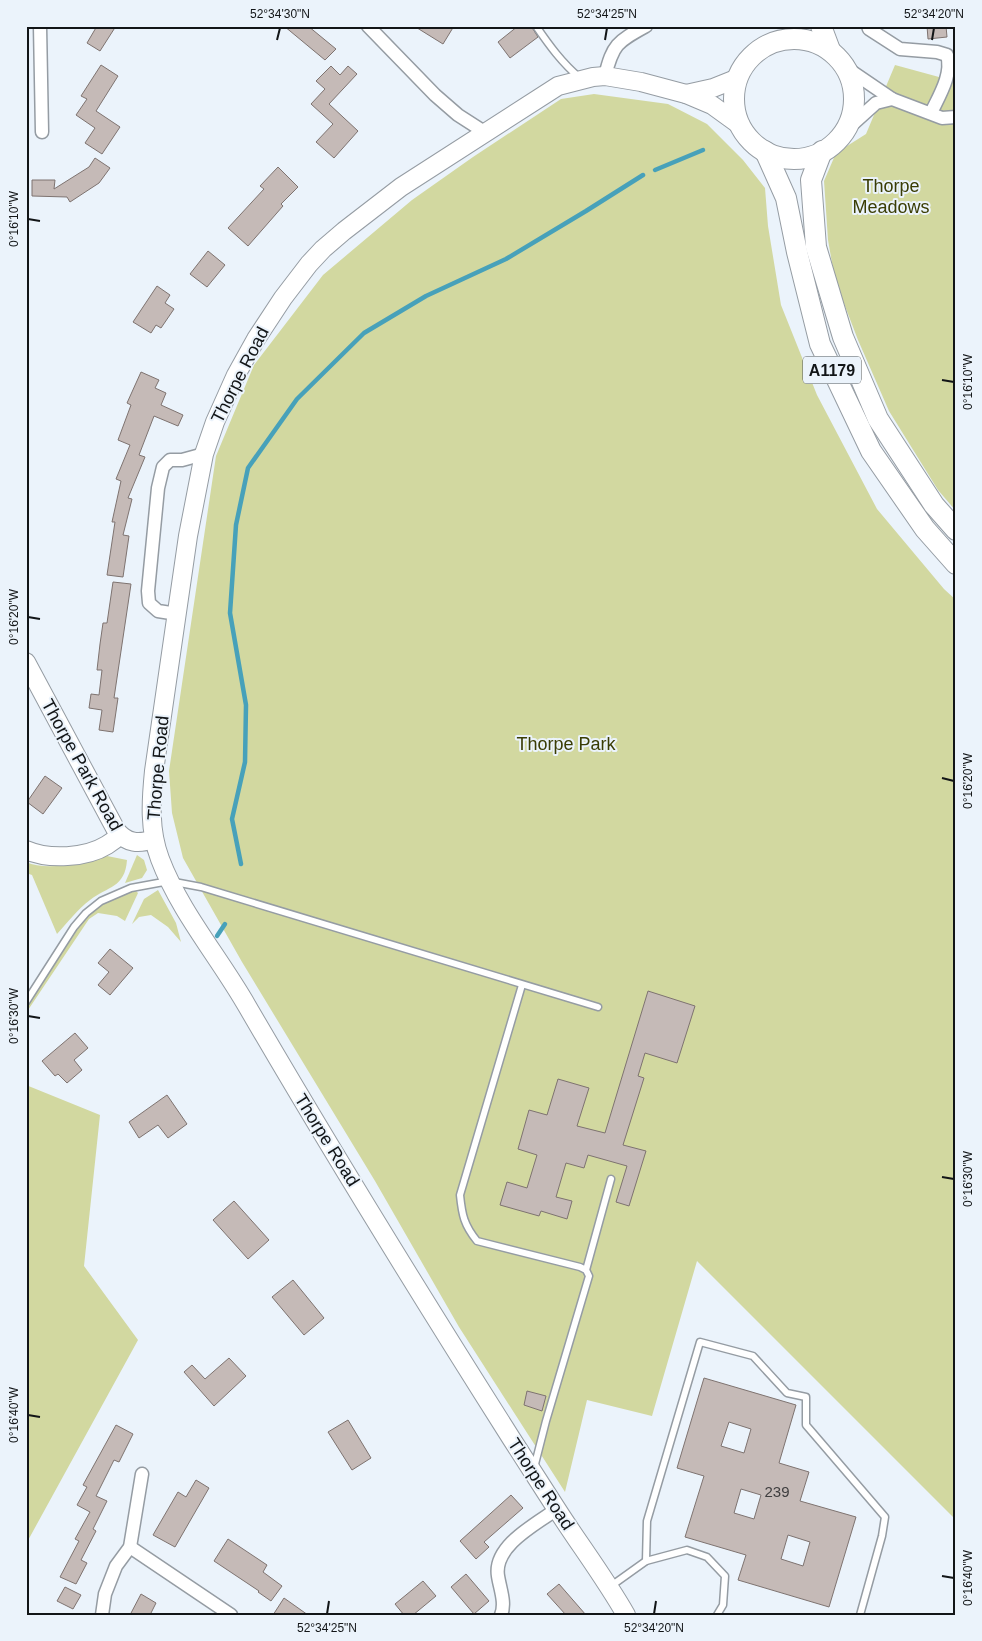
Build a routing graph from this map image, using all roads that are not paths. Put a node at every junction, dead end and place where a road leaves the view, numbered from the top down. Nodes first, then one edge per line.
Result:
1 (40, 26) edge
2 (368, 26) edge
3 (536, 26) edge
4 (646, 26) edge
5 (775, 26) edge
6 (820, 26) edge
7 (868, 26) edge
8 (830, 50) junction
9 (756, 52) junction
10 (845, 67) junction
11 (605, 76) junction
12 (738, 78) junction
13 (580, 79) junction
14 (686, 94) junction
15 (892, 99) junction
16 (931, 113) junction
17 (956, 117) edge
18 (741, 126) junction
19 (845, 131) junction
20 (42, 132) dead end
21 (486, 133) junction
22 (765, 151) junction
23 (822, 151) junction
24 (204, 454) junction
25 (956, 530) edge
26 (956, 564) edge
27 (177, 614) junction
28 (26, 662) edge
29 (120, 836) junction
30 (154, 839) junction
31 (26, 850) edge
32 (169, 880) junction
33 (522, 985) junction
34 (26, 1002) edge
35 (598, 1007) dead end
36 (611, 1179) dead end
37 (586, 1270) junction
38 (533, 1472) junction
39 (142, 1474) dead end
40 (557, 1509) junction
41 (130, 1547) junction
42 (646, 1561) junction
43 (610, 1587) junction
44 (102, 1615) edge
45 (230, 1615) edge
46 (501, 1615) edge
47 (626, 1615) edge
48 (718, 1615) edge
49 (860, 1615) edge

1 - 20 street
2 - 21 street
3 - 13 lane
4 - 11 street
5 - 9 main road
6 - 8 main road
7 - 16 street
8 - 9 main road
8 - 10 main road
9 - 12 main road
10 - 15 street
10 - 19 main road
11 - 13 street, Thorpe Road
11 - 14 street, Thorpe Road
12 - 14 street, Thorpe Road
12 - 18 main road
13 - 21 street, Thorpe Road
14 - 18 street, Thorpe Road
15 - 16 street
15 - 19 street
16 - 17 street
18 - 22 main road
19 - 23 main road
21 - 24 street, Thorpe Road
22 - 23 main road
22 - 26 main road, A1179
23 - 25 main road, A1179
24 - 27 street, Thorpe Road
24 - 27 street
27 - 30 street, Thorpe Road
28 - 29 street, Thorpe Park Road
29 - 30 street, Thorpe Park Road
29 - 31 street
30 - 32 street, Thorpe Road
32 - 33 lane
32 - 34 lane
32 - 38 street, Thorpe Road
33 - 35 lane
33 - 37 lane
36 - 37 lane
37 - 38 lane
38 - 40 street, Thorpe Road
39 - 41 street
40 - 43 street, Thorpe Road
40 - 46 street
41 - 44 street
41 - 45 street
42 - 43 lane
42 - 48 lane
42 - 49 lane
43 - 47 street, Thorpe Road

